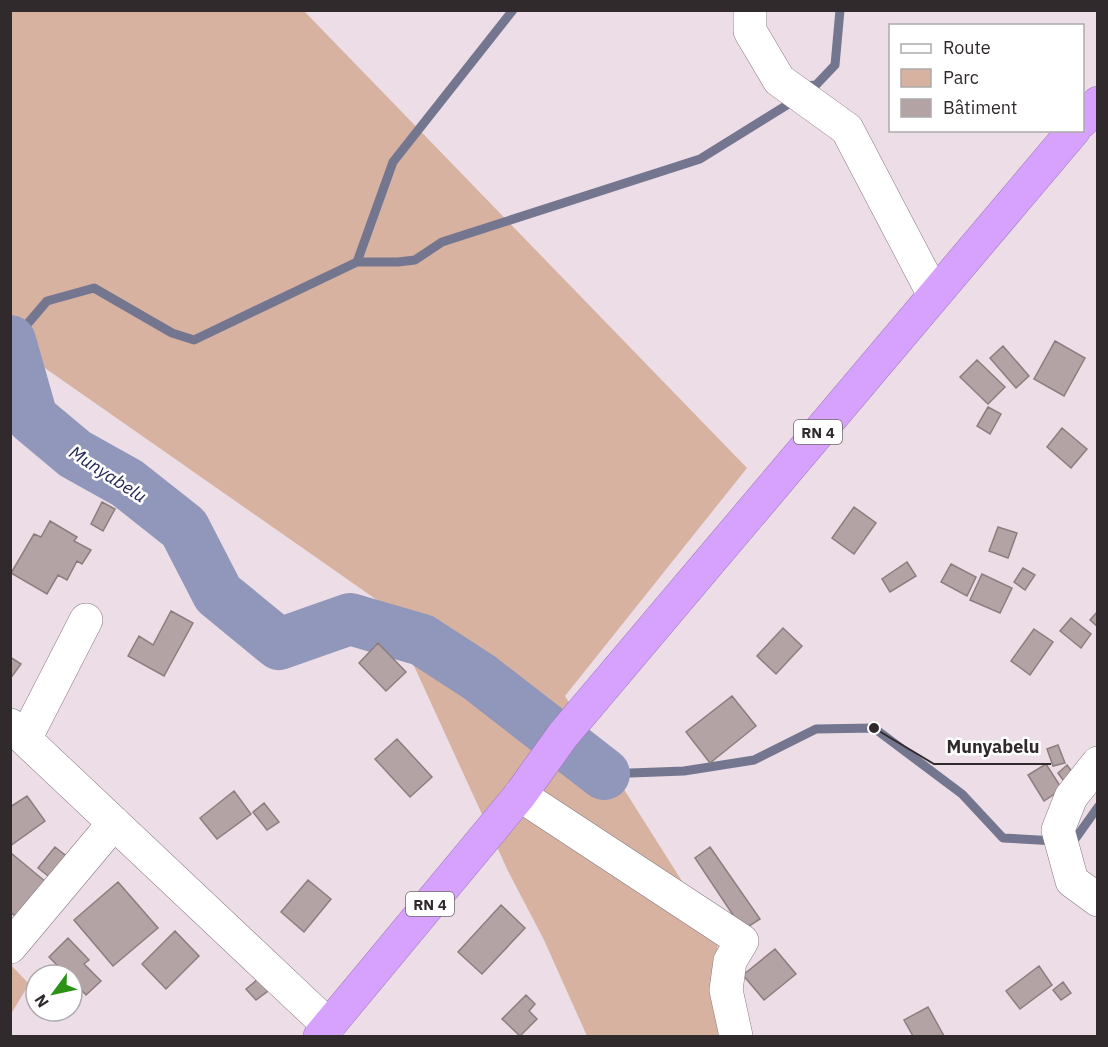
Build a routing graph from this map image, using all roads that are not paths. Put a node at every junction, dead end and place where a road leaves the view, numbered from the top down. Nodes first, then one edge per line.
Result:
1 (750, 10) edge
2 (1098, 103) edge
3 (1084, 120) edge
4 (1072, 132) edge
5 (934, 295) junction
6 (86, 620) dead end
7 (18, 732) edge
8 (1098, 763) edge
9 (529, 782) junction
10 (114, 823) junction
11 (1098, 900) edge
12 (10, 947) edge
13 (325, 1031) edge
14 (736, 1036) edge

1 - 5 street
2 - 3 highway
4 - 5 highway, RN 4
5 - 9 highway, RN 4
6 - 7 street
7 - 10 street
8 - 11 street
9 - 13 highway, RN 4
9 - 14 street
10 - 12 street
10 - 13 street

